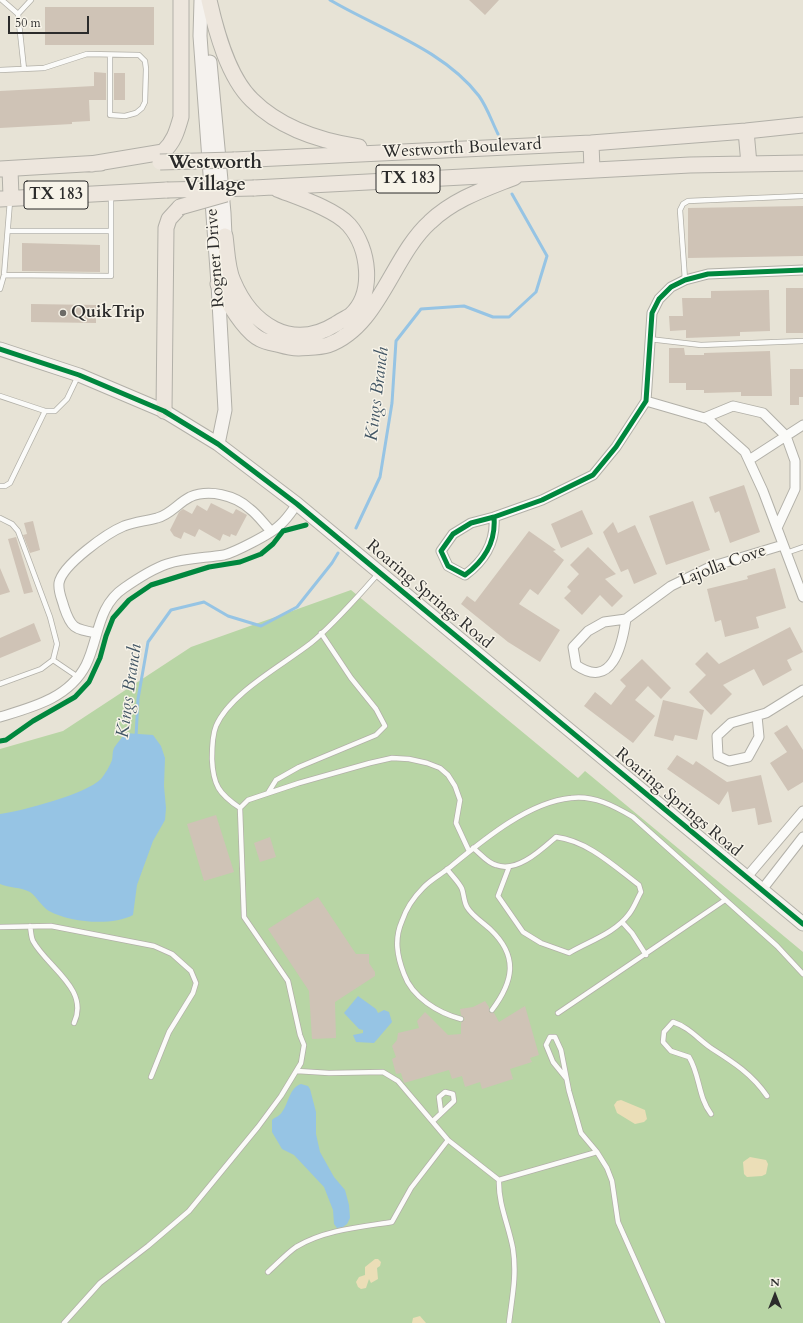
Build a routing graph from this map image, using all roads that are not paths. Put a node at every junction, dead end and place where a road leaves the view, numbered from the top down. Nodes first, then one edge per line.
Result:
1 (2, 0) edge
2 (31, 0) edge
3 (181, 0) edge
4 (201, 0) edge
5 (204, 0) edge
6 (209, 0) edge
7 (18, 14) junction
8 (110, 55) junction
9 (24, 69) junction
10 (0, 70) edge
11 (803, 125) edge
12 (746, 131) junction
13 (591, 143) junction
14 (389, 152) junction
15 (803, 163) edge
16 (91, 164) junction
17 (749, 164) junction
18 (5, 169) edge
19 (592, 170) junction
20 (528, 172) junction
21 (272, 187) junction
22 (254, 188) junction
23 (112, 193) junction
24 (803, 196) edge
25 (5, 198) edge
26 (111, 231) junction
27 (8, 232) junction
28 (225, 236) joint
29 (803, 270) edge
30 (4, 275) junction
31 (685, 280) junction
32 (218, 284) junction
33 (0, 289) edge
34 (649, 339) junction
35 (803, 340) edge
36 (0, 349) edge
37 (79, 375) junction
38 (0, 396) edge
39 (646, 401) junction
40 (45, 411) junction
41 (164, 411) junction
42 (704, 418) junction
43 (803, 425) edge
44 (786, 436) junction
45 (218, 444) junction
46 (749, 460) junction
47 (0, 486) edge
48 (297, 504) junction
49 (494, 517) junction
50 (0, 518) edge
51 (777, 528) junction
52 (271, 531) junction
53 (803, 547) edge
54 (785, 549) junction
55 (379, 572) junction
56 (803, 597) edge
57 (626, 620) junction
58 (321, 633) junction
59 (96, 634) junction
60 (53, 660) junction
61 (78, 677) junction
62 (0, 684) edge
63 (803, 690) edge
64 (757, 716) junction
65 (0, 717) edge
66 (268, 793) junction
67 (240, 808) junction
68 (803, 811) edge
69 (803, 837) edge
70 (473, 848) junction
71 (469, 851) junction
72 (509, 867) junction
73 (447, 869) junction
74 (746, 878) junction
75 (761, 891) junction
76 (726, 900) junction
77 (622, 922) junction
78 (803, 924) edge
79 (30, 926) junction
80 (0, 927) edge
81 (646, 955) junction
82 (803, 974) edge
83 (492, 1010) dead end
84 (558, 1012) dead end
85 (461, 1019) dead end
86 (74, 1023) dead end
87 (297, 1071) junction
88 (151, 1077) dead end
89 (566, 1078) junction
90 (767, 1096) dead end
91 (441, 1112) dead end
92 (711, 1114) dead end
93 (433, 1121) junction
94 (448, 1140) junction
95 (597, 1152) junction
96 (499, 1180) junction
97 (268, 1272) dead end
98 (64, 1323) edge
99 (509, 1323) edge
100 (663, 1323) edge

1 - 7 lane
2 - 7 lane
3 - 16 main road
4 - 32 street, Rogner Drive
5 - 28 street, Rogner Drive
6 - 14 main road
7 - 9 lane
8 - 8 lane
8 - 9 lane
9 - 10 lane
11 - 12 main road, Westworth Boulevard / TX 183
12 - 13 main road, Westworth Boulevard / TX 183
12 - 17 main road
13 - 14 main road, Westworth Boulevard / TX 183
13 - 19 main road
14 - 16 main road, Westworth Boulevard / TX 183, bridge
15 - 17 main road, Westworth Boulevard / TX 183
16 - 18 main road, Westworth Boulevard / TX 183
17 - 19 main road, Westworth Boulevard / TX 183
18 - 25 main road
19 - 20 main road, Westworth Boulevard / TX 183
20 - 21 main road, Westworth Boulevard / TX 183
20 - 32 main road
21 - 22 main road, Westworth Boulevard / TX 183
21 - 28 main road
22 - 23 main road, Westworth Boulevard / TX 183, bridge
22 - 41 main road, bridge
23 - 25 main road, Westworth Boulevard / TX 183
23 - 26 lane
24 - 31 lane
25 - 27 lane
26 - 27 lane
26 - 30 lane
27 - 30 lane
29 - 31 street
30 - 33 lane
31 - 34 street
32 - 45 street, Rogner Drive
34 - 35 lane
34 - 39 street
36 - 37 street, Roaring Springs Road
37 - 40 lane
37 - 41 street, Roaring Springs Road
38 - 40 lane
39 - 42 street
39 - 49 street
40 - 47 lane
41 - 45 street, Roaring Springs Road
42 - 44 street
42 - 46 street
43 - 44 street
44 - 46 street
44 - 51 street
45 - 48 street, Roaring Springs Road
46 - 51 street
48 - 52 street
48 - 55 street, Roaring Springs Road
49 - 49 street
50 - 60 lane
51 - 54 street
52 - 59 street
52 - 59 street
53 - 54 lane
54 - 56 street
54 - 57 street, Lajolla Cove
55 - 58 lane
55 - 74 street, Roaring Springs Road
57 - 57 street
58 - 66 lane
58 - 67 lane
59 - 61 street
60 - 61 lane
60 - 62 lane
61 - 65 street
63 - 64 street
64 - 64 street
66 - 67 lane
66 - 71 lane
67 - 87 lane
68 - 74 street
69 - 75 street
70 - 71 lane
70 - 72 lane
70 - 76 lane
71 - 73 lane
72 - 77 lane
72 - 77 lane
73 - 83 lane
73 - 85 lane
74 - 75 street, Roaring Springs Road
75 - 78 street, Roaring Springs Road
76 - 81 lane
76 - 82 lane
77 - 81 lane
79 - 80 lane
79 - 86 lane
79 - 88 lane
81 - 84 lane
87 - 93 lane
87 - 98 lane
89 - 89 lane
89 - 95 lane
90 - 92 lane
91 - 93 lane
93 - 94 lane
94 - 96 lane
94 - 97 lane
95 - 96 lane
95 - 100 lane
96 - 99 lane

